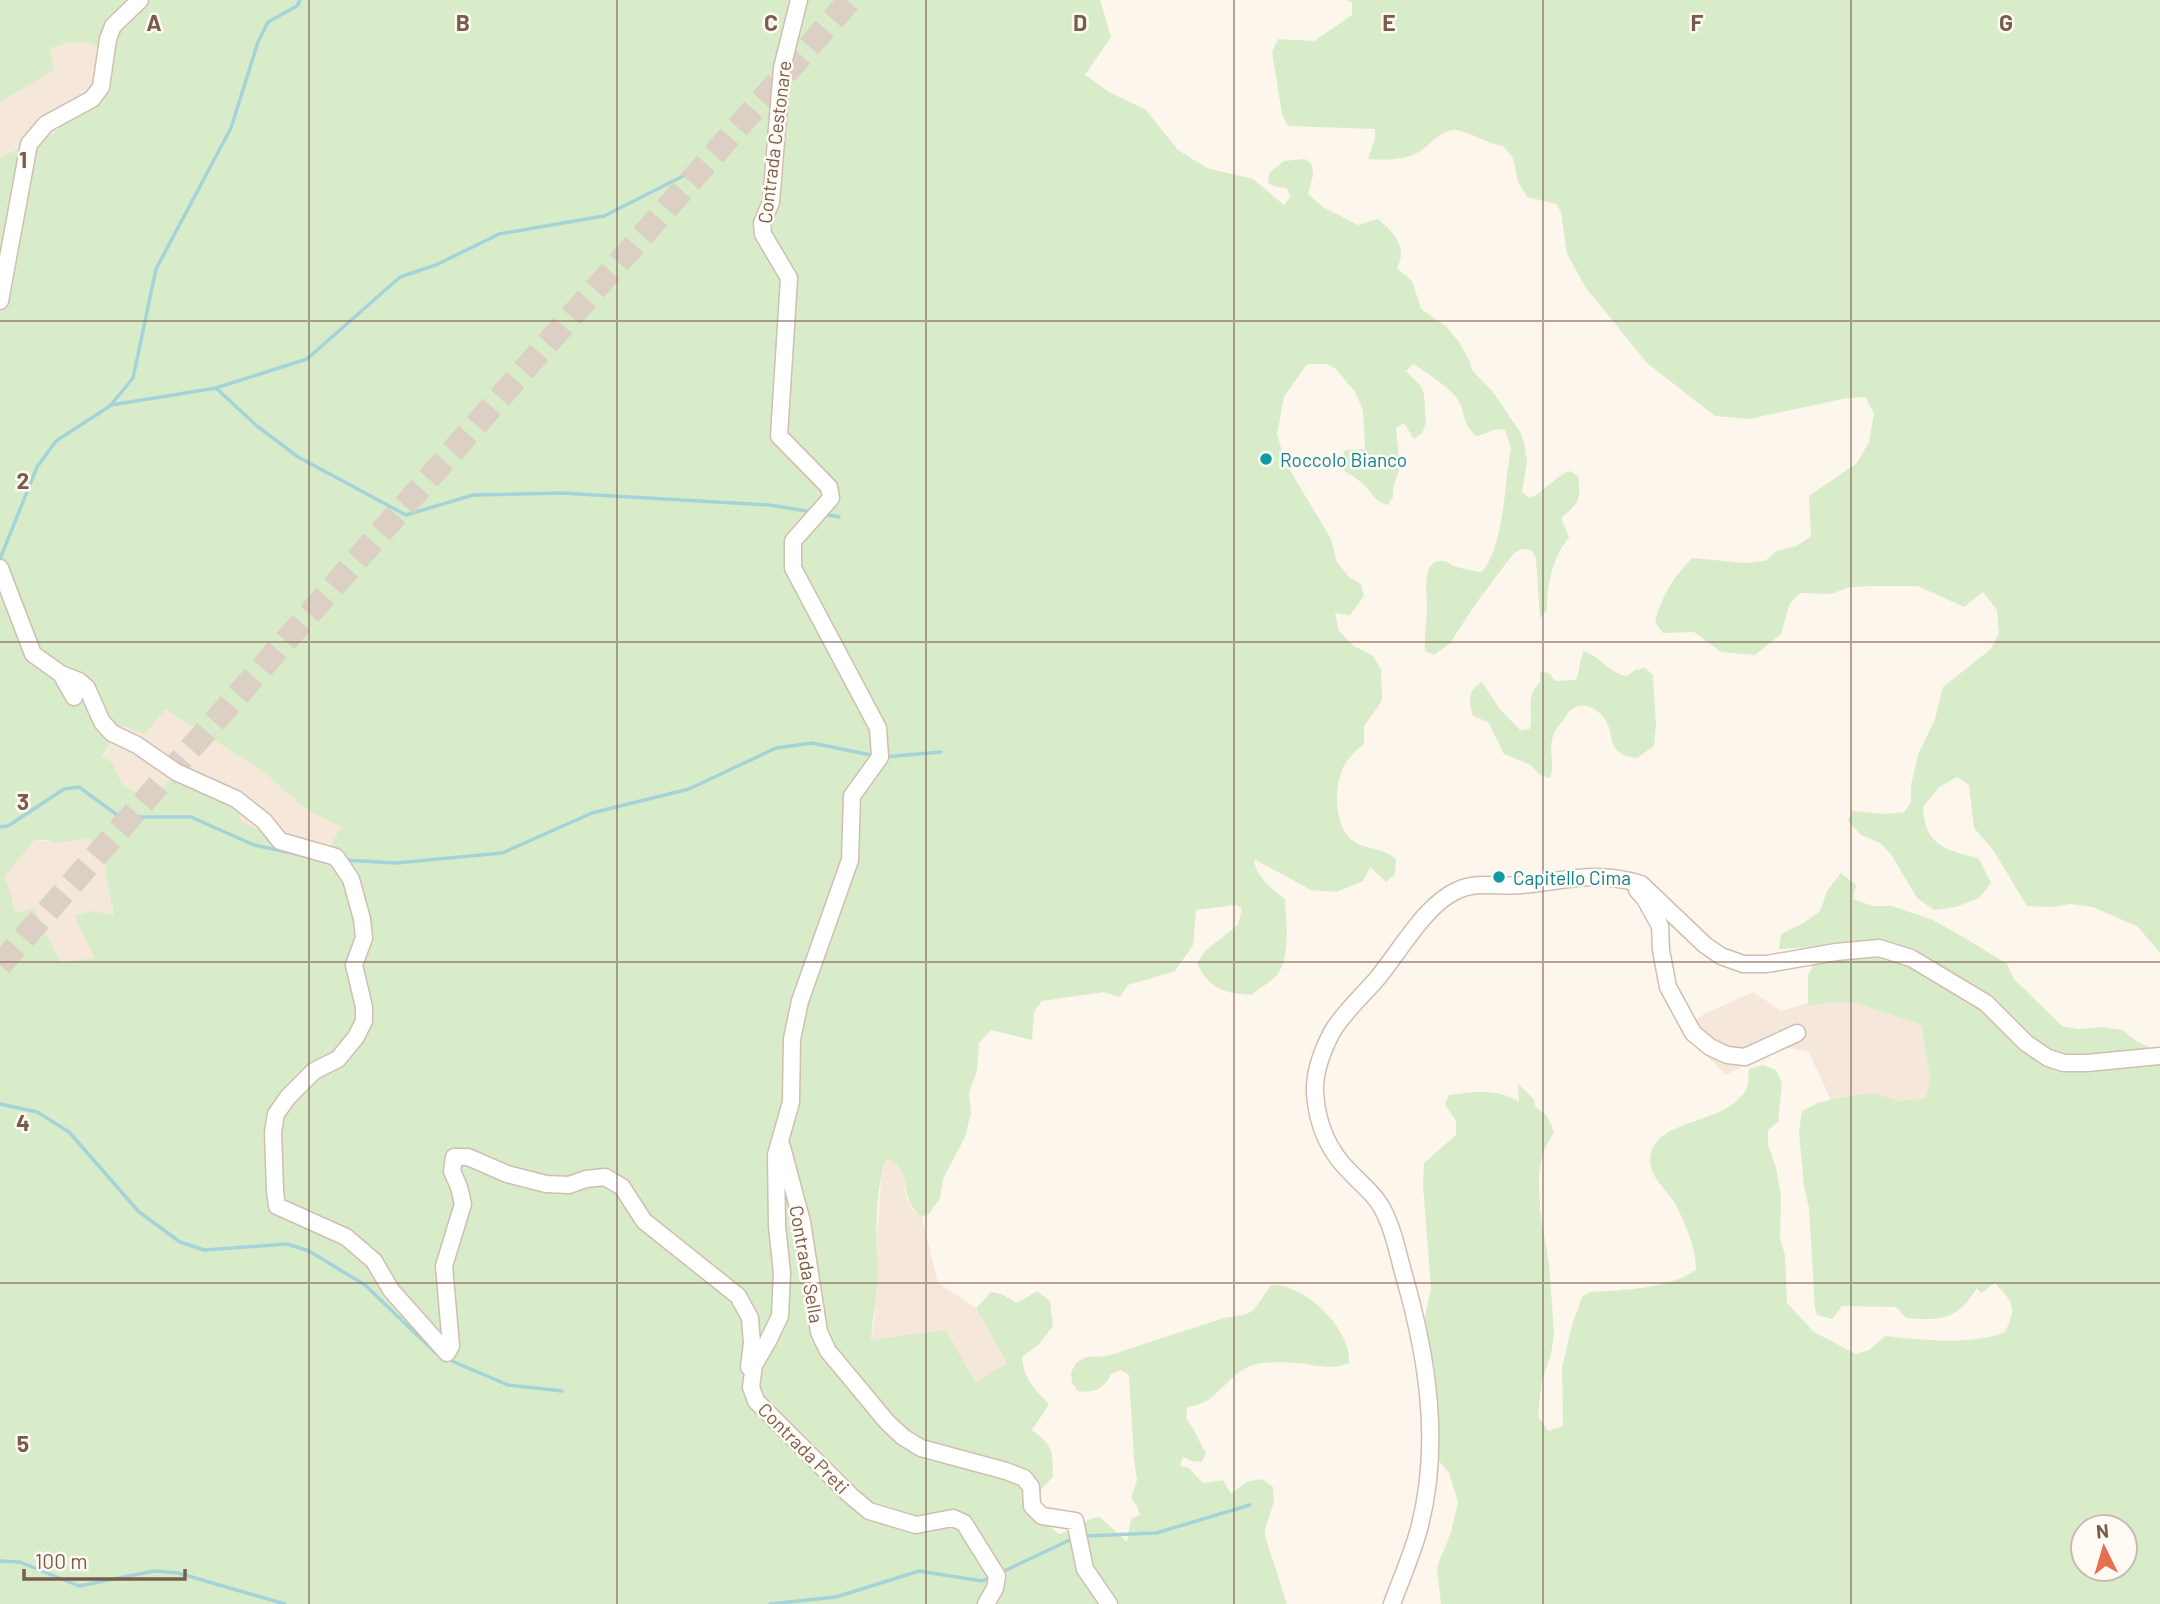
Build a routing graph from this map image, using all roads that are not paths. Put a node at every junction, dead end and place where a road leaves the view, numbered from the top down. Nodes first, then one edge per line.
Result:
1 (140, 0) edge
2 (799, 0) edge
3 (0, 301) edge
4 (0, 568) edge
5 (61, 674) junction
6 (74, 697) dead end
7 (880, 753) joint
8 (1629, 880) junction
9 (1797, 1033) dead end
10 (2160, 1056) edge
11 (1307, 1069) dead end
12 (1315, 1094) junction
13 (780, 1142) junction
14 (751, 1387) junction
15 (986, 1604) edge
16 (1109, 1604) edge
17 (1392, 1604) edge

1 - 3 street
2 - 7 street, Contrada Cestonare
4 - 5 street
5 - 6 street
5 - 14 street
7 - 13 street, Contrada Preti
8 - 9 street
8 - 10 street
8 - 12 street
11 - 12 street
12 - 17 street
13 - 14 street, Contrada Preti
13 - 16 street, Contrada Sella
14 - 15 street, Contrada Preti

